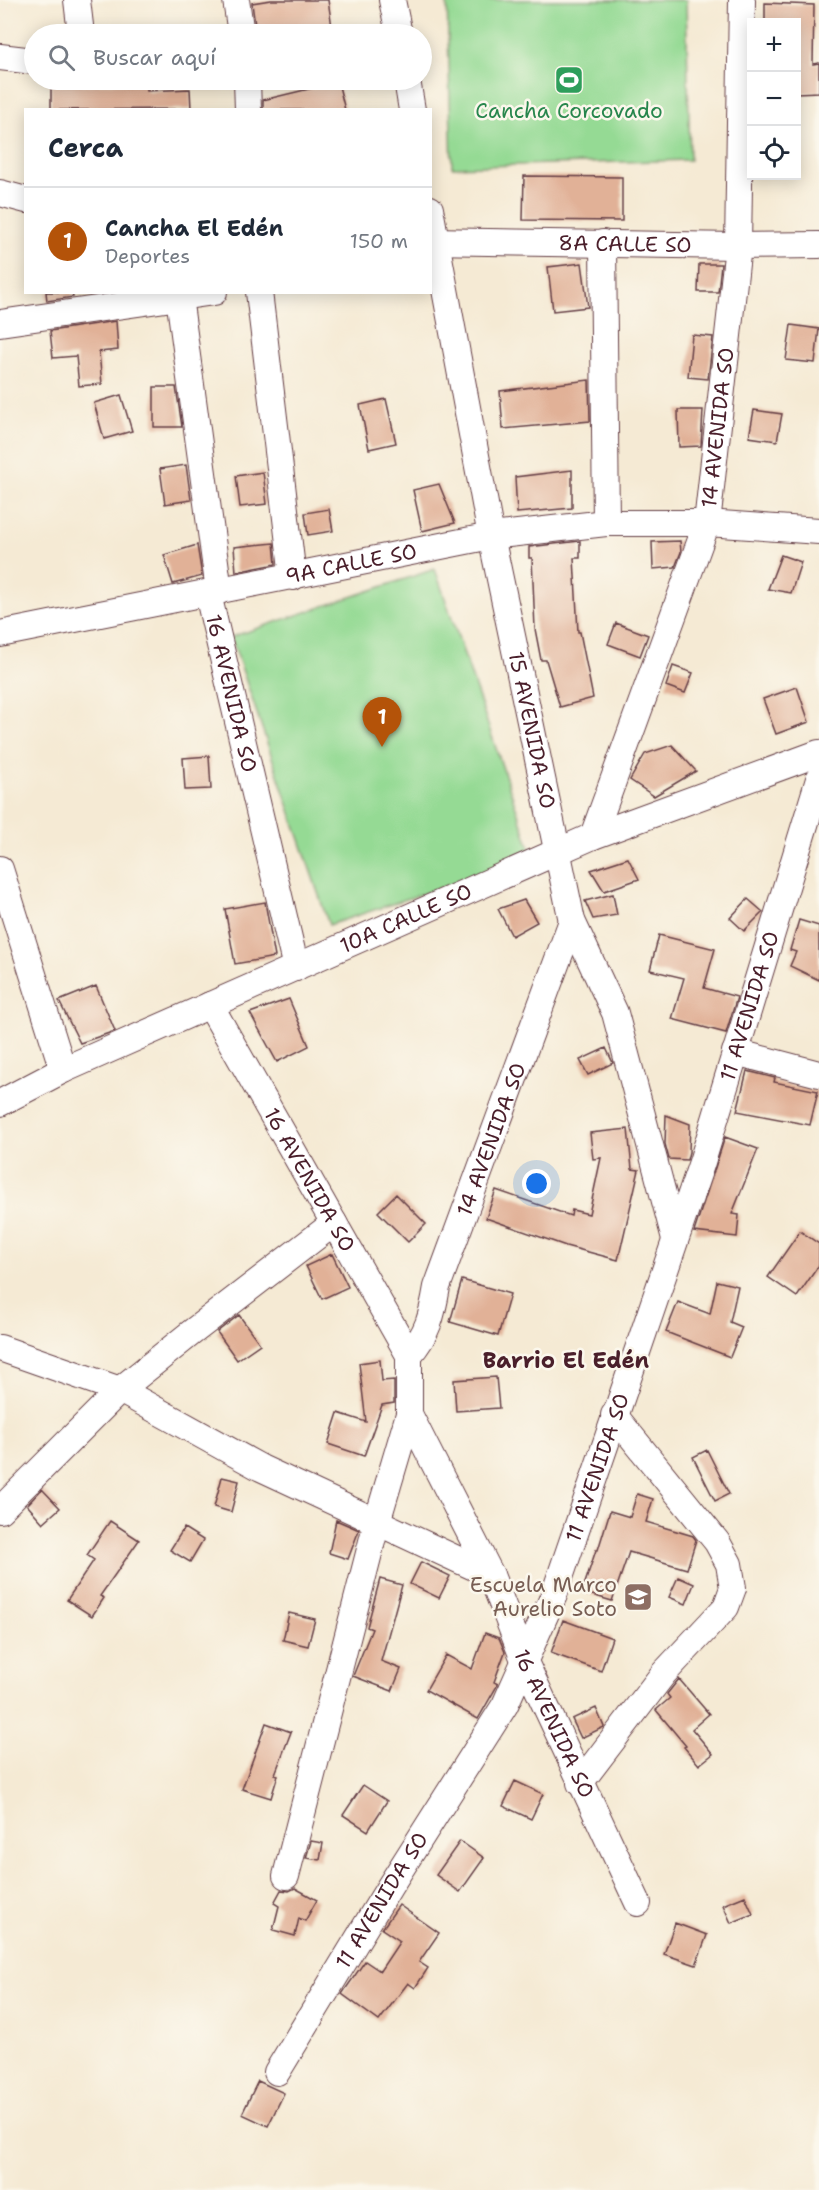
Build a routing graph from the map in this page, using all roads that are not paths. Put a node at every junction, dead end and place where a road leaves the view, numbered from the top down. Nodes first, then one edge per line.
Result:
1 (77, 0) edge
2 (236, 0) edge
3 (392, 0) edge
4 (742, 0) edge
5 (80, 24) edge
6 (240, 24) edge
7 (397, 24) edge
8 (0, 57) edge
9 (24, 60) edge
10 (247, 90) edge
11 (409, 90) edge
12 (248, 108) edge
13 (412, 108) edge
14 (0, 193) edge
15 (24, 199) edge
16 (433, 241) edge
17 (603, 243) junction
18 (819, 244) edge
19 (738, 246) junction
20 (200, 294) edge
21 (259, 294) edge
22 (179, 297) junction
23 (0, 323) edge
24 (606, 523) junction
25 (708, 524) junction
26 (819, 531) edge
27 (491, 536) junction
28 (293, 577) junction
29 (214, 592) junction
30 (0, 634) edge
31 (819, 753) edge
32 (819, 779) edge
33 (593, 836) junction
34 (557, 853) junction
35 (0, 869) edge
36 (573, 921) junction
37 (296, 968) junction
38 (210, 1005) junction
39 (735, 1052) junction
40 (63, 1070) junction
41 (819, 1074) edge
42 (0, 1103) edge
43 (334, 1223) junction
44 (675, 1239) junction
45 (0, 1348) edge
46 (409, 1355) junction
47 (120, 1390) junction
48 (410, 1414) junction
49 (614, 1415) junction
50 (0, 1510) edge
51 (377, 1522) junction
52 (491, 1575) junction
53 (524, 1660) junction
54 (580, 1783) junction
55 (286, 1876) dead end
56 (638, 1903) dead end
57 (277, 2072) dead end

1 - 5 street
2 - 6 street
3 - 7 street
4 - 19 street, 14 AVENIDA SO
8 - 9 street
10 - 12 street
11 - 13 street
14 - 15 street
16 - 17 street, 8A CALLE SO
16 - 27 street, 15 AVENIDA SO
17 - 19 street, 8A CALLE SO
17 - 24 street
18 - 19 street, 8A CALLE SO
19 - 25 street, 14 AVENIDA SO
20 - 22 street
21 - 28 street
22 - 23 street
22 - 29 street, 16 AVENIDA SO
24 - 25 street, 9A CALLE SO
24 - 27 street, 9A CALLE SO
25 - 26 street, 9A CALLE SO
25 - 33 street, 14 AVENIDA SO
27 - 28 street, 9A CALLE SO
27 - 34 street, 15 AVENIDA SO
28 - 29 street, 9A CALLE SO
29 - 30 street, 9A CALLE SO
29 - 37 street, 16 AVENIDA SO
31 - 33 street, 10A CALLE SO
32 - 39 street, 11 AVENIDA SO
33 - 34 street, 10A CALLE SO
34 - 36 street, 15 AVENIDA SO
34 - 37 street, 10A CALLE SO
35 - 40 street
36 - 44 street, 15 AVENIDA SO
36 - 46 street, 14 AVENIDA SO
37 - 38 street, 10A CALLE SO
38 - 40 street, 10A CALLE SO
38 - 43 street, 16 AVENIDA SO
39 - 41 street
39 - 44 street, 11 AVENIDA SO
40 - 42 street, 10A CALLE SO
43 - 46 street, 16 AVENIDA SO
43 - 47 street
44 - 49 street, 11 AVENIDA SO
45 - 47 street
46 - 48 street
47 - 50 street
47 - 51 street
48 - 51 street
48 - 52 street, 16 AVENIDA SO
49 - 53 street, 11 AVENIDA SO
49 - 54 street
51 - 52 street
51 - 55 street
52 - 53 street, 16 AVENIDA SO
53 - 54 street, 16 AVENIDA SO
53 - 57 street, 11 AVENIDA SO
54 - 56 street, 16 AVENIDA SO

